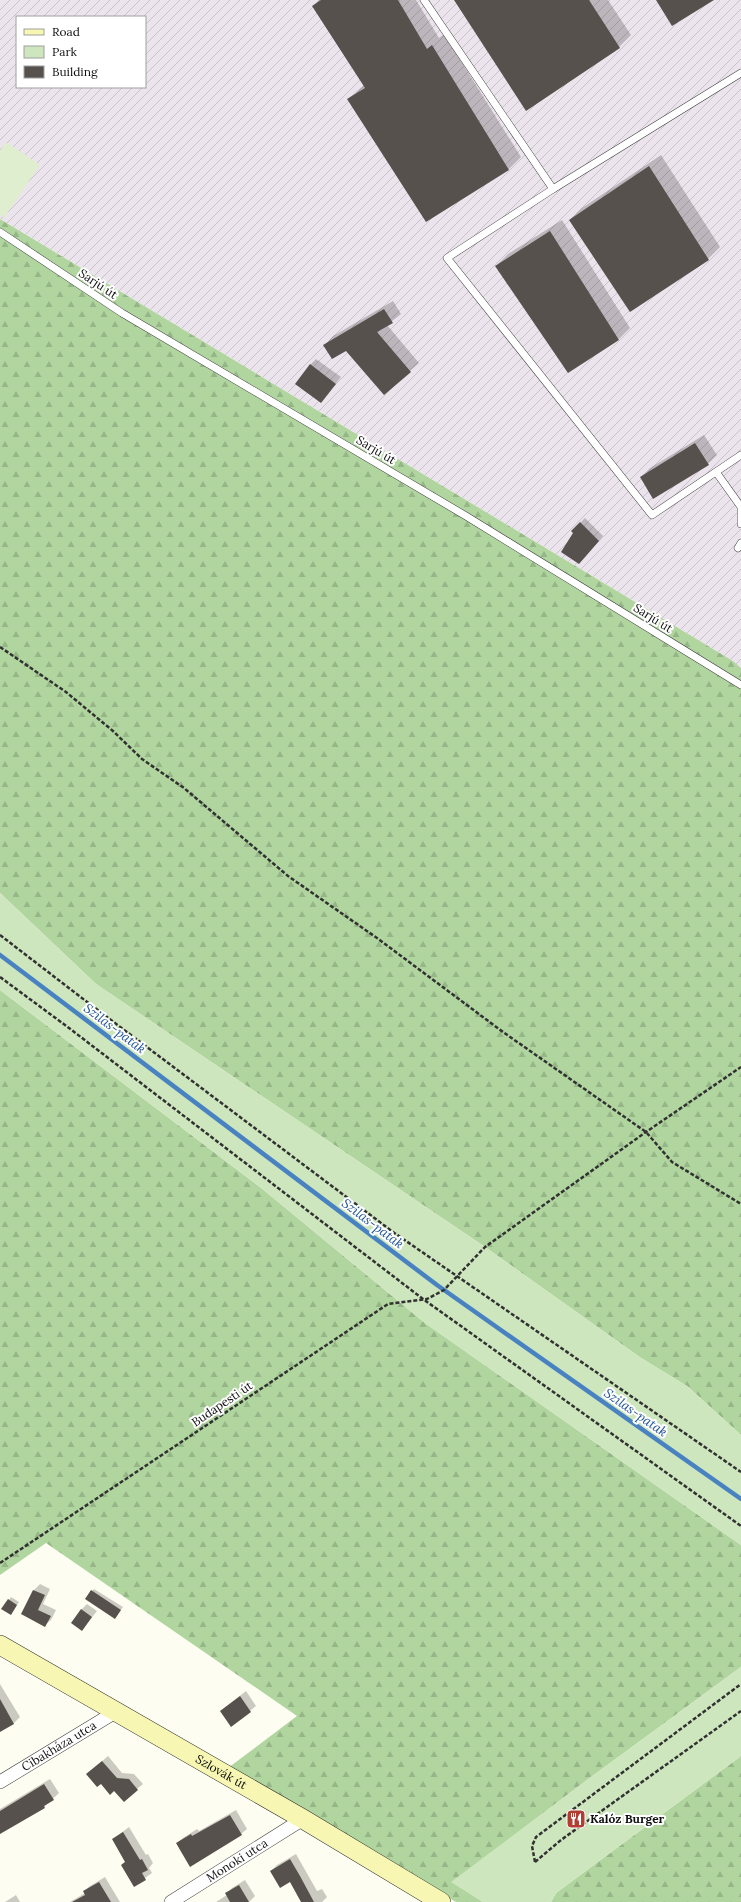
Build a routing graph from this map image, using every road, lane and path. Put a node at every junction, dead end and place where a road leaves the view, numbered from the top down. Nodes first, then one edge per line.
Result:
1 (424, 0) edge
2 (741, 73) edge
3 (553, 190) junction
4 (0, 232) edge
5 (741, 455) edge
6 (716, 472) junction
7 (741, 507) edge
8 (741, 524) edge
9 (0, 646) edge
10 (741, 685) edge
11 (0, 935) edge
12 (0, 977) edge
13 (741, 1067) edge
14 (646, 1132) junction
15 (741, 1204) edge
16 (458, 1276) junction
17 (425, 1299) junction
18 (741, 1472) edge
19 (741, 1526) edge
20 (0, 1563) edge
21 (0, 1645) edge
22 (741, 1684) edge
23 (117, 1711) junction
24 (741, 1712) edge
25 (0, 1782) edge
26 (303, 1819) junction
27 (171, 1902) edge
28 (441, 1902) edge

1 - 3 lane
2 - 3 lane
3 - 6 lane
4 - 10 lane, Sarjú út
5 - 6 lane
6 - 7 lane
7 - 8 lane
9 - 14 path
11 - 16 path
12 - 17 path
13 - 14 path, Budapesti út
14 - 15 path
14 - 16 path, Budapesti út
16 - 17 path, Budapesti út
16 - 18 path
17 - 19 path
17 - 20 path, Budapesti út
21 - 23 main road, Szlovák út
22 - 24 path
23 - 25 street, Cibakháza utca
23 - 26 main road, Szlovák út
26 - 27 street, Monoki utca
26 - 28 main road, Szlovák út

